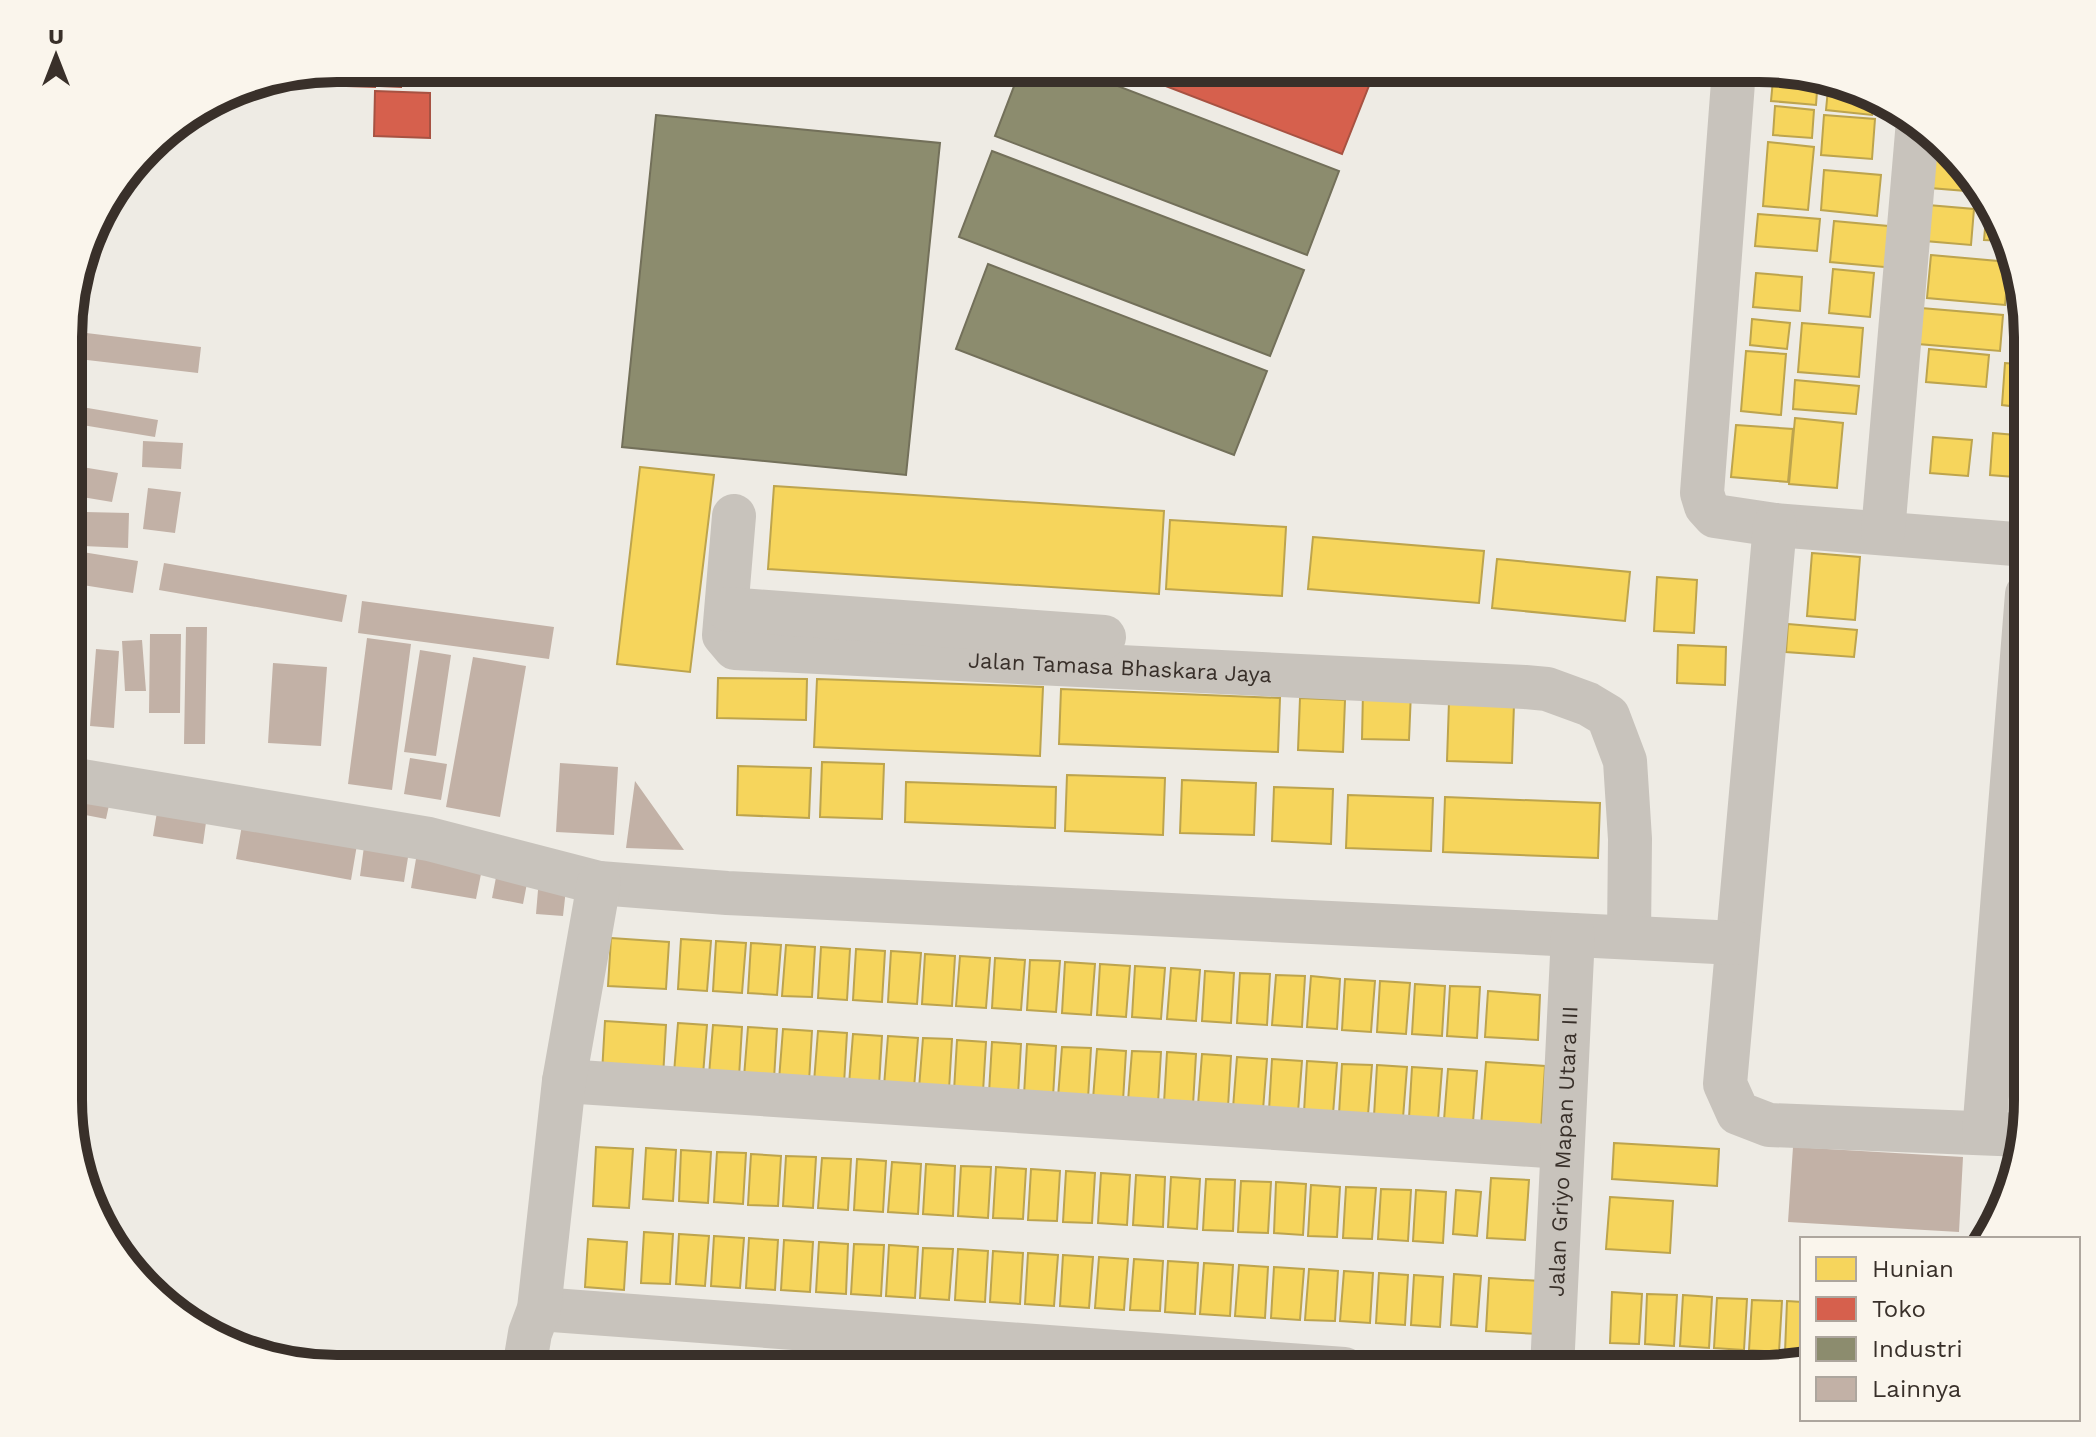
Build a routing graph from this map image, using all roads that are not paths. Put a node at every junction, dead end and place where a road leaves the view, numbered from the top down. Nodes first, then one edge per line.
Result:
1 (1733, 82) edge
2 (1917, 137) edge
3 (734, 516) dead end
4 (1775, 525) junction
5 (1883, 532) junction
6 (2013, 544) edge
7 (82, 781) edge
8 (599, 883) junction
9 (2013, 923) edge
10 (1573, 935) junction
11 (1629, 937) junction
12 (1736, 943) junction
13 (564, 1081) junction
14 (2004, 1134) edge
15 (1562, 1147) junction
16 (531, 1337) edge
17 (1553, 1354) edge
18 (514, 1355) edge
19 (977, 1355) edge

1 - 4 street
2 - 5 street
3 - 11 street, Jalan Tamasa Bhaskara Jaya
4 - 5 street
4 - 12 street
5 - 6 street
7 - 8 street
8 - 10 street
8 - 13 street
9 - 14 street
10 - 11 street
10 - 15 street, Jalan Griyo Mapan Utara III
11 - 12 street
12 - 14 street
13 - 15 street
13 - 16 street
15 - 17 street, Jalan Griyo Mapan Utara III
16 - 18 street
16 - 19 street

